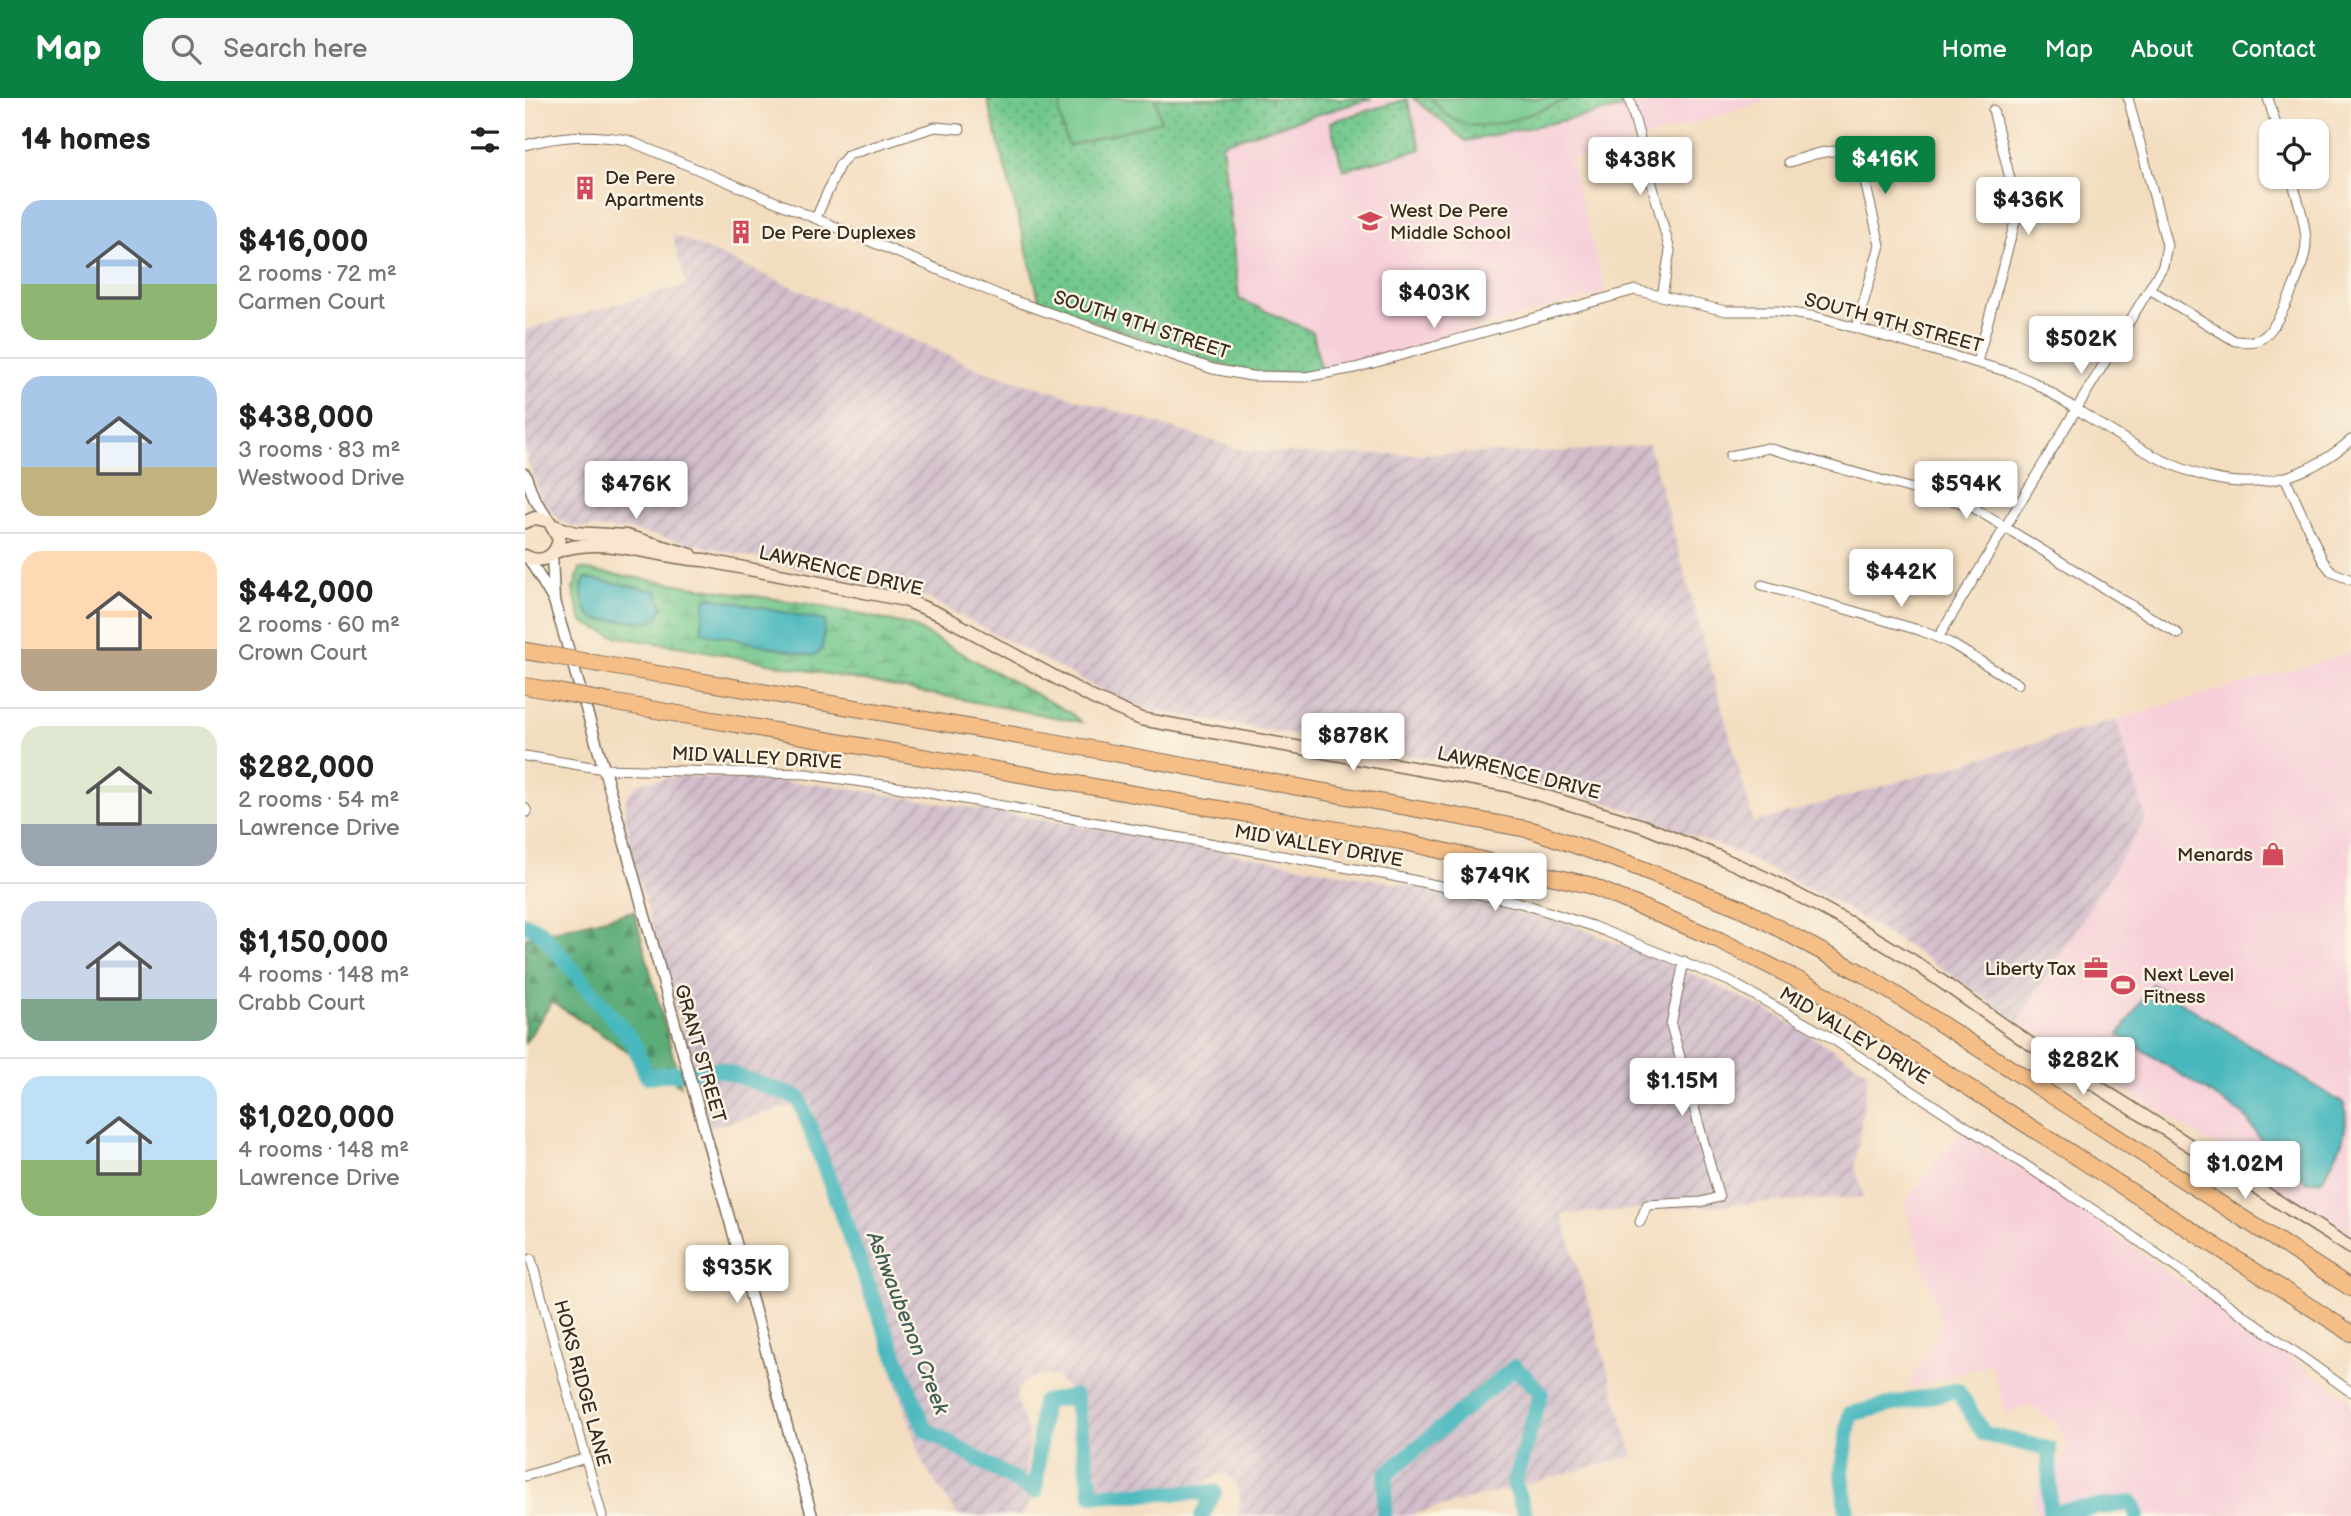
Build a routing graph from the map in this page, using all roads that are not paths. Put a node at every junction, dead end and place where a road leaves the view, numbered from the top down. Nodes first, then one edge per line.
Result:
1 (1629, 98) edge
2 (2128, 98) edge
3 (2268, 98) edge
4 (1993, 110) dead end
5 (2274, 119) edge
6 (960, 130) dead end
7 (525, 145) edge
8 (1789, 162) dead end
9 (2294, 189) edge
10 (816, 218) junction
11 (2151, 290) junction
12 (1662, 296) junction
13 (1856, 328) junction
14 (1977, 362) junction
15 (2078, 409) junction
16 (2351, 440) edge
17 (1730, 456) dead end
18 (525, 474) edge
19 (2285, 477) junction
20 (525, 522) edge
21 (551, 523) junction
22 (2005, 528) junction
23 (553, 553) junction
24 (527, 558) edge
25 (704, 559) junction
26 (2351, 580) edge
27 (1762, 585) dead end
28 (554, 601) junction
29 (2178, 634) dead end
30 (1938, 638) junction
31 (525, 651) edge
32 (2018, 684) dead end
33 (525, 686) edge
34 (525, 756) edge
35 (604, 769) junction
36 (1684, 961) junction
37 (1640, 1222) dead end
38 (2351, 1248) edge
39 (531, 1259) dead end
40 (2351, 1288) edge
41 (2351, 1333) edge
42 (2351, 1392) edge
43 (586, 1458) junction
44 (525, 1476) edge
45 (602, 1516) edge
46 (812, 1516) edge

1 - 12 street
2 - 11 street
3 - 5 street
4 - 14 street
6 - 10 street
7 - 10 street, SOUTH 9TH STREET
8 - 13 street
9 - 11 street
10 - 12 street, SOUTH 9TH STREET
11 - 15 street
12 - 13 street, SOUTH 9TH STREET
13 - 14 street, SOUTH 9TH STREET
14 - 15 street, SOUTH 9TH STREET
15 - 19 street, SOUTH 9TH STREET
15 - 22 street
16 - 19 street, SOUTH 9TH STREET
17 - 22 street
18 - 21 street
19 - 26 street
20 - 21 main road
21 - 23 main road
21 - 25 main road
22 - 29 street
22 - 30 street
23 - 24 main road, LAWRENCE DRIVE
23 - 25 main road, LAWRENCE DRIVE
23 - 28 street, GRANT STREET
24 - 28 street, GRANT STREET
25 - 38 main road, LAWRENCE DRIVE
27 - 30 street
28 - 35 street, GRANT STREET
30 - 32 street
31 - 40 highway, bridge
33 - 41 highway, bridge
34 - 35 street, MID VALLEY DRIVE
35 - 36 street, MID VALLEY DRIVE
35 - 46 street, GRANT STREET
36 - 37 street
36 - 42 street, MID VALLEY DRIVE
39 - 43 street, HOKS RIDGE LANE
43 - 44 street
43 - 45 street, HOKS RIDGE LANE

